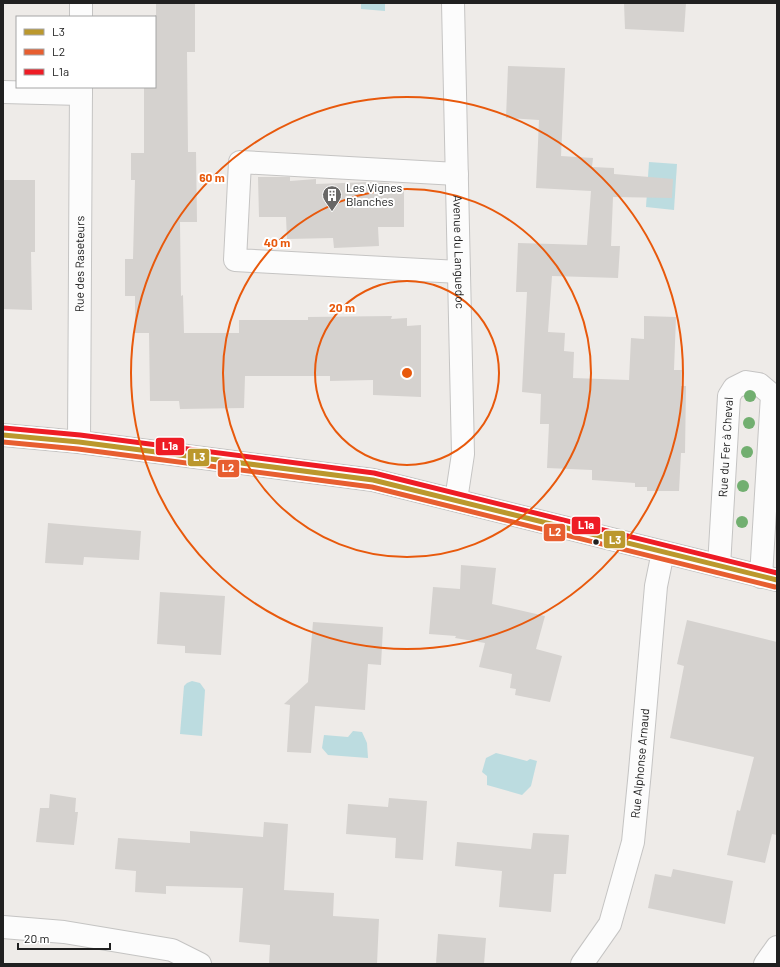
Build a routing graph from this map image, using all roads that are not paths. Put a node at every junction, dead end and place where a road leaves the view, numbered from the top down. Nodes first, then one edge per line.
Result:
1 (81, 3) edge
2 (453, 3) edge
3 (81, 16) edge
4 (81, 91) edge
5 (3, 92) edge
6 (457, 174) junction
7 (459, 272) junction
8 (3, 435) edge
9 (79, 442) junction
10 (456, 500) junction
11 (663, 552) junction
12 (719, 566) junction
13 (769, 579) edge
14 (3, 927) edge
15 (777, 947) edge
16 (200, 964) edge
17 (582, 964) edge
18 (766, 964) edge

1 - 3 street
2 - 6 street, Avenue du Languedoc
4 - 5 street
4 - 9 street, Rue des Raseteurs
6 - 7 street, Avenue du Languedoc
6 - 7 street
7 - 10 street, Avenue du Languedoc
8 - 9 street
9 - 10 street
10 - 11 street
11 - 12 street
11 - 17 street, Rue Alphonse Arnaud
12 - 13 street
12 - 13 street, Rue du Fer à Cheval
14 - 16 street
15 - 18 street

